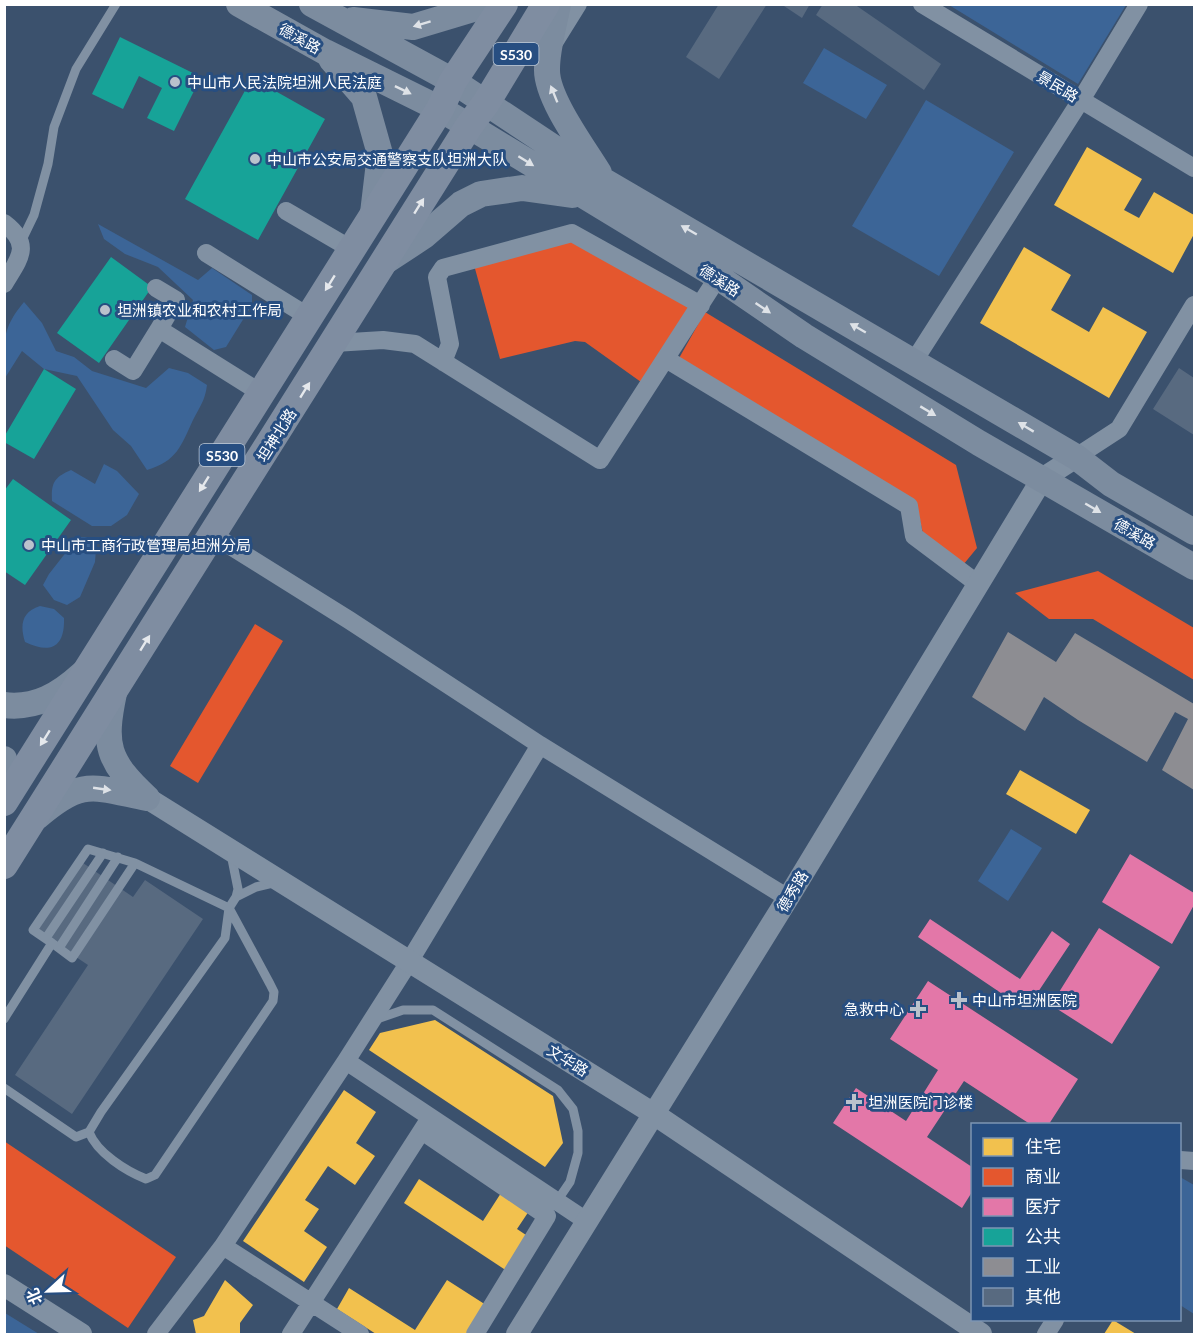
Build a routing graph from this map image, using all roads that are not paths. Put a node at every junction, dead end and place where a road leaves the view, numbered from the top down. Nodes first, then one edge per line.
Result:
1 (116, 4) edge
2 (239, 4) edge
3 (312, 4) edge
4 (477, 4) edge
5 (504, 4) edge
6 (546, 4) edge
7 (558, 4) edge
8 (578, 4) edge
9 (922, 4) edge
10 (1139, 4) edge
11 (340, 18) junction
12 (549, 50) junction
13 (325, 52) junction
14 (453, 81) junction
15 (1082, 100) junction
16 (486, 103) junction
17 (440, 109) junction
18 (469, 126) junction
19 (1194, 168) edge
20 (598, 191) junction
21 (286, 211) dead end
22 (373, 213) junction
23 (4, 223) edge
24 (21, 242) junction
25 (351, 249) junction
26 (206, 253) dead end
27 (382, 263) junction
28 (718, 278) junction
29 (4, 284) edge
30 (156, 288) dead end
31 (701, 305) junction
32 (1194, 305) edge
33 (309, 316) junction
34 (159, 329) junction
35 (334, 344) junction
36 (114, 359) dead end
37 (666, 359) junction
38 (914, 361) junction
39 (443, 362) junction
40 (261, 393) junction
41 (1076, 457) junction
42 (1042, 479) junction
43 (1194, 532) edge
44 (213, 535) junction
45 (1194, 567) edge
46 (978, 584) junction
47 (89, 668) junction
48 (114, 693) junction
49 (4, 705) edge
50 (540, 745) junction
51 (4, 759) edge
52 (4, 795) edge
53 (147, 798) junction
54 (4, 802) edge
55 (33, 820) junction
56 (229, 849) junction
57 (103, 853) junction
58 (118, 857) junction
59 (135, 863) junction
60 (4, 865) edge
61 (279, 881) junction
62 (236, 897) junction
63 (788, 898) junction
64 (229, 908) junction
65 (52, 943) junction
66 (409, 962) junction
67 (4, 1019) edge
68 (370, 1022) junction
69 (346, 1061) junction
70 (4, 1088) edge
71 (654, 1114) junction
72 (426, 1124) junction
73 (89, 1132) junction
74 (552, 1208) junction
75 (588, 1222) junction
76 (223, 1245) junction
77 (4, 1286) edge
78 (312, 1303) junction
79 (1054, 1321) edge
80 (81, 1335) edge
81 (156, 1335) edge
82 (291, 1335) edge
83 (360, 1335) edge
84 (475, 1335) edge
85 (517, 1335) edge
86 (981, 1335) edge
87 (1046, 1335) edge

1 - 24 lane
2 - 13 main road, 德溪路
3 - 11 main road, 德溪路
4 -> 11 main road
5 - 14 main road, S530
6 - 16 main road, 坦神北路 / S530
7 - 12 main road
8 - 12 street
9 - 15 street, 景民路
10 - 15 street
11 - 14 main road, 德溪路
20 -> 12 main road
13 -> 17 main road, 德溪路
13 - 22 main road
14 - 16 main road, 德溪路
14 - 17 main road
15 - 19 street, 景民路
15 - 38 street
16 - 18 main road, 坦神北路 / S530
16 - 20 main road, 德溪路
17 - 18 main road, 德溪路
17 - 22 main road, S530
18 -> 20 main road, 德溪路
27 -> 18 main road, 坦神北路 / S530
20 - 27 main road
20 - 28 main road, 德溪路
38 -> 20 main road, 德溪路
21 - 25 street
22 - 25 main road, S530
23 - 24 street
24 - 29 street
25 -> 33 main road, S530
26 - 33 street
27 - 35 main road, 坦神北路 / S530
28 - 31 street
28 -> 42 main road, 德溪路
30 - 34 street
31 - 37 street
31 - 39 street
32 - 41 street
33 - 40 main road, S530
34 - 36 street
34 - 40 street
35 - 39 street
44 -> 35 main road, 坦神北路 / S530
37 - 39 street
37 - 46 street
41 -> 38 main road, 德溪路
40 -> 47 main road, S530
41 - 42 street, 德秀路
41 - 43 main road, 德溪路
42 -> 45 main road, 德溪路
42 - 46 street, 德秀路
48 -> 44 main road, 坦神北路 / S530
44 - 50 street
46 - 63 street, 德秀路
47 - 49 main road
47 -> 54 main road, S530
48 - 53 main road
48 - 55 main road, 坦神北路 / S530
50 - 63 street
50 - 66 street
51 - 52 main road
55 -> 53 main road
53 - 56 street, 文华路
55 - 60 main road, 坦神北路 / S530
56 - 61 street, 文华路
56 - 62 lane
57 - 58 lane
57 - 65 lane
57 - 65 lane
58 - 59 lane
58 - 65 lane
59 - 64 lane
59 - 65 lane
61 - 62 lane
61 - 66 street, 文华路
62 - 64 lane
63 - 71 street, 德秀路
64 - 73 lane
64 - 73 lane
65 - 67 lane
66 - 68 street
66 - 71 street, 文华路
68 - 69 street
68 - 74 lane
69 - 72 street
69 - 76 street
70 - 73 lane
71 - 75 street, 德秀路
71 - 86 street, 文华路
72 - 74 street
72 - 78 street
74 - 75 street
74 - 84 street
75 - 85 street, 德秀路
76 - 78 street
76 - 81 street
77 - 80 street
78 - 82 street
78 - 83 street
79 - 87 street

